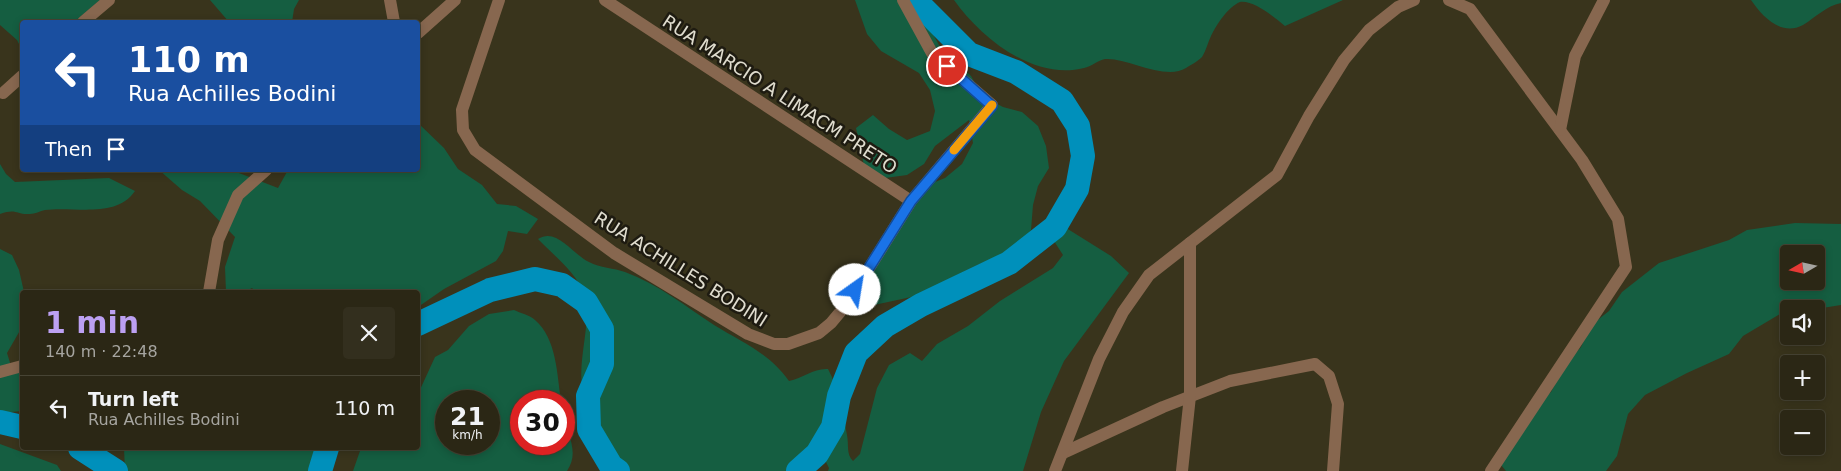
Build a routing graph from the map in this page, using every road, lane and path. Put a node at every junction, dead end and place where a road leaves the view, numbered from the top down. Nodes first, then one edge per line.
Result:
1 (109, 0) edge
2 (390, 0) edge
3 (455, 0) edge
4 (500, 0) edge
5 (605, 0) edge
6 (903, 0) edge
7 (1414, 0) edge
8 (1449, 0) edge
9 (1604, 0) edge
10 (85, 20) edge
11 (394, 20) edge
12 (420, 31) edge
13 (20, 78) edge
14 (3, 93) dead end
15 (1560, 130) junction
16 (264, 172) edge
17 (911, 201) junction
18 (1190, 243) junction
19 (210, 290) edge
20 (20, 367) edge
21 (0, 372) edge
22 (1190, 396) junction
23 (1063, 453) junction
24 (1055, 471) edge
25 (1182, 471) edge
26 (1333, 471) edge
27 (1491, 471) edge

1 - 10 street
2 - 11 street
3 - 12 street
4 - 17 street, RUA ACHILLES BODINI
5 - 17 street, RUA MARCIO A LIMACM PRETO
6 - 17 street, RUA ACHILLES BODINI
7 - 18 street
8 - 15 street
9 - 15 street
13 - 14 street
15 - 27 street
16 - 19 street
18 - 22 street
18 - 23 street
20 - 21 street
22 - 23 street
22 - 25 street
22 - 26 street
23 - 24 street

